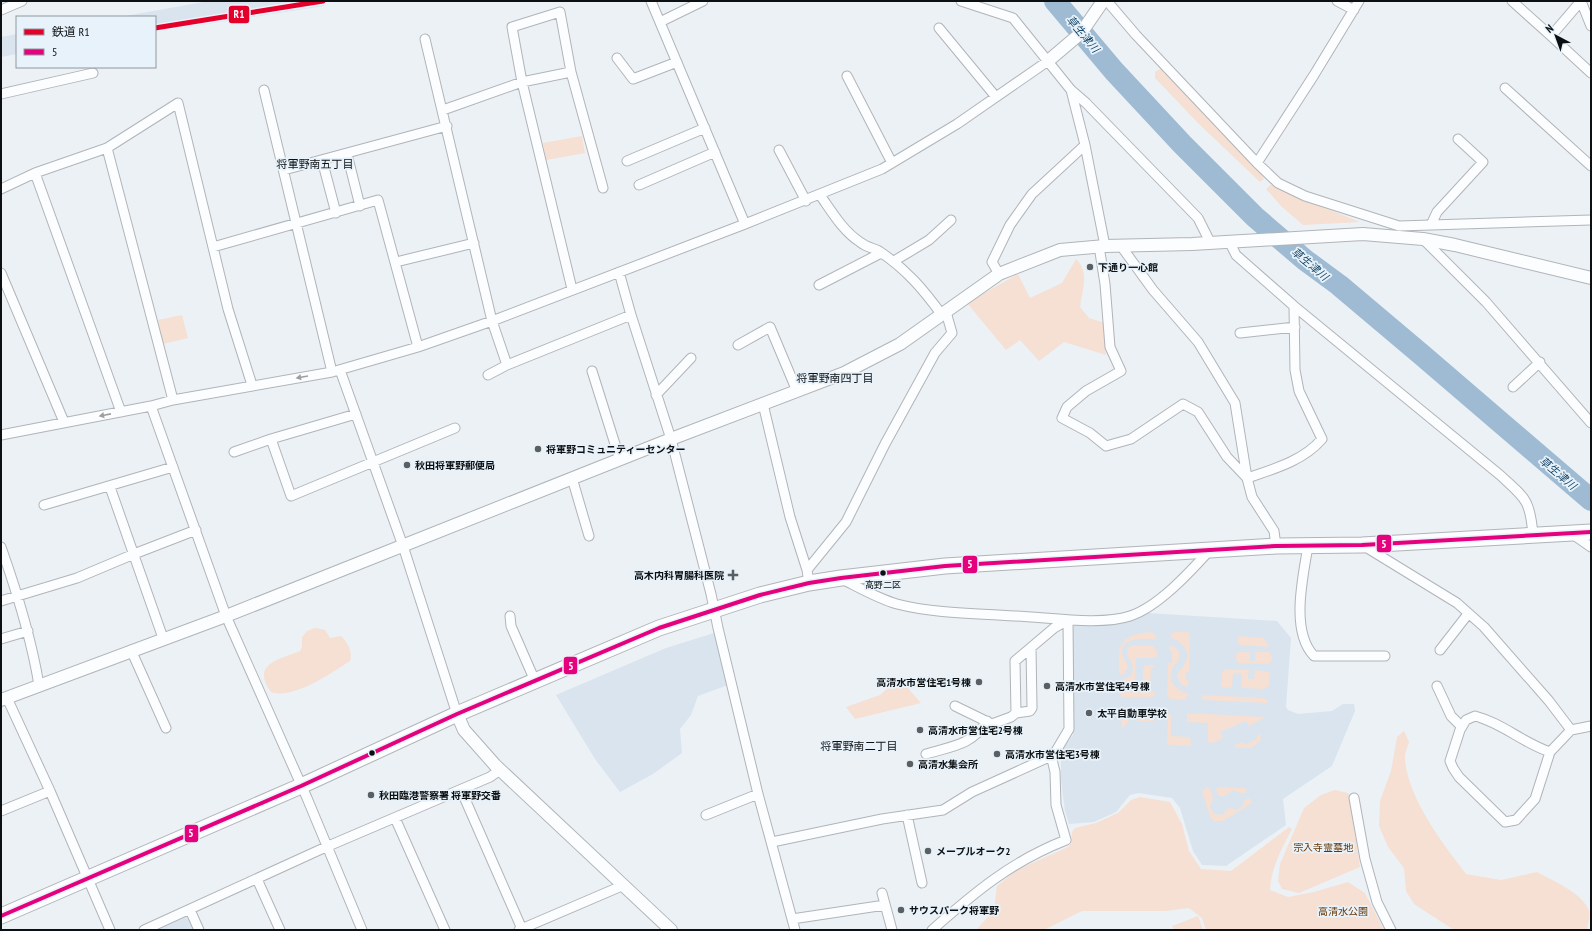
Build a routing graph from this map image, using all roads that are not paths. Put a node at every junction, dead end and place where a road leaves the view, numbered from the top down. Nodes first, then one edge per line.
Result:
1 (22, 1) edge
2 (651, 1) edge
3 (703, 1) edge
4 (961, 1) edge
5 (1337, 1) edge
6 (1359, 1) edge
7 (1512, 1) edge
8 (1581, 1) edge
9 (11, 3) edge
10 (1104, 3) edge
11 (1, 10) edge
12 (1354, 10) junction
13 (660, 22) junction
14 (1591, 26) edge
15 (939, 28) dead end
16 (1551, 36) junction
17 (425, 39) dead end
18 (617, 58) dead end
19 (1051, 58) junction
20 (677, 62) junction
21 (572, 72) junction
22 (93, 73) dead end
23 (1591, 73) edge
24 (847, 76) dead end
25 (522, 82) junction
26 (1505, 88) dead end
27 (264, 90) dead end
28 (1071, 90) junction
29 (1, 94) edge
30 (996, 97) junction
31 (443, 110) junction
32 (447, 126) junction
33 (705, 128) junction
34 (1458, 139) dead end
35 (1085, 145) junction
36 (107, 148) junction
37 (779, 150) dead end
38 (715, 152) junction
39 (347, 154) junction
40 (322, 160) junction
41 (627, 161) dead end
42 (892, 163) junction
43 (1257, 163) junction
44 (1591, 166) edge
45 (284, 170) junction
46 (35, 173) junction
47 (639, 185) dead end
48 (604, 188) dead end
49 (1, 189) edge
50 (820, 195) junction
51 (806, 201) junction
52 (360, 206) junction
53 (336, 212) junction
54 (951, 220) dead end
55 (1591, 220) edge
56 (297, 224) junction
57 (745, 224) junction
58 (1431, 225) junction
59 (1399, 226) junction
60 (1417, 239) junction
61 (1232, 240) junction
62 (1210, 242) junction
63 (474, 243) junction
64 (1102, 246) junction
65 (1121, 246) junction
66 (213, 247) junction
67 (881, 253) junction
68 (894, 261) junction
69 (396, 262) junction
70 (619, 272) junction
71 (1, 273) edge
72 (1000, 274) junction
73 (1591, 278) edge
74 (819, 285) dead end
75 (572, 289) junction
76 (5, 293) edge
77 (1294, 306) junction
78 (944, 314) junction
79 (631, 315) junction
80 (492, 321) junction
81 (1295, 327) junction
82 (1240, 333) dead end
83 (738, 345) dead end
84 (418, 347) junction
85 (691, 358) dead end
86 (1540, 362) junction
87 (507, 365) junction
88 (336, 371) junction
89 (592, 371) dead end
90 (488, 375) dead end
91 (252, 385) junction
92 (1513, 387) dead end
93 (797, 391) junction
94 (656, 395) junction
95 (173, 400) junction
96 (763, 404) junction
97 (151, 406) junction
98 (121, 412) junction
99 (356, 414) junction
100 (64, 422) junction
101 (1591, 423) edge
102 (455, 428) dead end
103 (1, 435) edge
104 (271, 439) junction
105 (671, 439) junction
106 (234, 452) dead end
107 (620, 460) junction
108 (373, 461) junction
109 (173, 467) junction
110 (572, 478) junction
111 (1247, 478) junction
112 (110, 487) junction
113 (44, 505) dead end
114 (196, 530) junction
115 (1589, 532) edge
116 (1570, 533) junction
117 (1533, 535) junction
118 (589, 536) dead end
119 (1362, 545) junction
120 (403, 546) junction
121 (1276, 546) junction
122 (1308, 546) junction
123 (1, 547) edge
124 (1591, 547) edge
125 (1209, 551) junction
126 (134, 554) junction
127 (808, 577) junction
128 (841, 578) junction
129 (18, 595) junction
130 (1, 601) edge
131 (714, 610) junction
132 (1468, 614) junction
133 (226, 616) junction
134 (510, 616) dead end
135 (1068, 620) junction
136 (28, 631) junction
137 (163, 638) junction
138 (1, 639) edge
139 (1031, 648) junction
140 (131, 650) junction
141 (1440, 650) dead end
142 (1384, 656) dead end
143 (535, 681) junction
144 (39, 685) junction
145 (1437, 686) dead end
146 (4, 699) edge
147 (955, 706) dead end
148 (1016, 713) junction
149 (457, 714) junction
150 (987, 721) junction
151 (1591, 726) edge
152 (1462, 727) junction
153 (166, 728) dead end
154 (1571, 730) junction
155 (1550, 752) junction
156 (926, 754) dead end
157 (1051, 755) junction
158 (500, 770) junction
159 (301, 786) junction
160 (461, 790) junction
161 (50, 791) junction
162 (758, 794) junction
163 (1354, 798) dead end
164 (1, 811) edge
165 (706, 815) dead end
166 (907, 815) junction
167 (395, 818) junction
168 (772, 842) junction
169 (326, 847) junction
170 (88, 879) junction
171 (257, 879) junction
172 (922, 884) dead end
173 (624, 885) junction
174 (882, 893) dead end
175 (885, 905) junction
176 (190, 910) junction
177 (1, 916) edge
178 (792, 919) junction
179 (520, 929) edge
180 (110, 930) edge
181 (144, 930) edge
182 (199, 930) edge
183 (280, 930) edge
184 (362, 930) edge
185 (445, 930) edge
186 (672, 930) edge
187 (795, 930) edge
188 (892, 930) edge
189 (932, 930) edge
190 (1391, 930) edge

1 - 9 street
2 - 13 street
3 - 13 street
4 - 19 street
5 - 12 street
6 - 12 street
7 - 16 street
8 - 14 street
8 - 16 street
9 - 11 street
10 - 19 street
10 - 43 street
12 - 43 street
13 - 20 street
15 - 30 street
16 - 23 street
17 - 31 street
18 - 20 street
19 - 28 street
19 - 30 street
20 - 33 street
21 - 25 street
21 - 25 street
21 - 48 street
22 - 29 street
24 - 42 street
25 - 31 street
25 - 75 street
26 - 44 street
27 - 45 street
28 - 35 street
28 - 62 street
30 - 42 street
31 - 32 street
32 - 39 street
32 - 63 street
33 - 38 street
33 - 41 street
34 - 58 street
35 - 64 street
35 - 72 street
36 - 46 street
36 - 66 street
36 - 95 street
37 - 51 street
38 - 47 street
38 - 57 street
39 - 40 street
39 - 52 street
40 - 45 street
40 - 53 street
42 - 50 street
43 - 59 street
45 - 56 street
46 - 49 street
46 - 98 street
50 - 51 street
50 - 67 street
51 - 57 street
52 - 53 street
52 - 69 street
53 - 56 street
54 - 68 street
55 - 58 street
56 - 66 street
56 - 88 street
57 - 70 street
58 - 59 street
59 - 60 street
60 - 61 street
60 - 73 street
60 - 86 street
61 - 62 street
61 - 77 street
62 - 65 street
63 - 69 street
63 - 80 street
64 - 65 street
64 - 72 street
64 - 111 street
65 - 111 street
66 - 91 street
67 - 68 street
67 - 74 street
68 - 78 street
69 - 84 street
70 - 75 street
70 - 79 street
71 - 76 street
72 - 78 street
75 - 80 street
76 - 100 street
77 - 81 street
77 - 117 street
78 - 93 street
78 - 127 street
79 - 87 street
79 - 94 street
80 - 84 street
80 - 87 street
81 - 82 street
81 - 111 street
83 - 93 street
84 - 88 street
85 - 94 street
86 - 92 street
86 - 101 street
87 - 90 street
88 -> 91 street
88 - 99 street
89 - 107 street
91 - 95 street
93 - 96 street
94 - 105 street
95 - 97 street
96 - 105 street
96 - 127 street
97 - 98 street
97 - 109 street
98 -> 100 street
99 - 104 street
99 - 108 street
100 - 103 street
102 - 108 street
104 - 106 street
104 - 108 street
105 - 107 street
105 - 131 street
107 - 110 street
108 - 120 street
109 - 112 street
109 - 114 street
110 - 118 street
110 - 120 street
111 - 121 street
112 - 113 street
112 - 126 street
114 - 126 street
114 - 133 street
115 - 116 main road
116 - 117 main road
116 - 124 street
117 - 119 main road
119 - 122 main road
119 - 132 street
120 - 133 street
120 - 149 street
121 - 122 main road
121 - 125 main road
122 - 142 street
123 - 129 street
125 - 128 main road
125 - 135 street
126 - 129 street
126 - 137 street
127 - 128 main road
127 - 131 main road
128 - 135 street
129 - 130 street
129 - 136 street
131 - 143 main road
131 - 162 street
132 - 141 street
132 - 154 street
133 - 137 street
133 - 159 street
134 - 143 street
135 - 139 street
135 - 157 street
136 - 138 street
136 - 144 street
137 - 140 street
139 - 148 street
139 - 148 street
140 - 144 street
140 - 153 street
143 - 149 main road
144 - 146 street
145 - 152 street
146 - 161 street
147 - 150 street
148 - 150 street
149 - 158 street
149 - 159 main road
150 - 156 street
151 - 154 street
152 - 155 street
152 - 155 street
154 - 155 street
157 - 166 street
157 - 189 street
158 - 160 street
158 - 173 street
159 - 169 street
159 - 170 main road
160 - 167 street
160 - 179 street
161 - 164 street
161 - 170 street
162 - 165 street
162 - 168 street
163 - 190 street
166 - 168 street
166 - 172 street
167 - 169 street
167 - 185 street
168 - 178 street
169 - 171 street
169 - 184 street
170 - 177 main road
170 - 180 street
171 - 176 street
171 - 183 street
173 - 179 street
173 - 186 street
174 - 175 street
175 - 178 street
175 - 188 street
176 - 181 street
176 - 182 street
178 - 187 street

